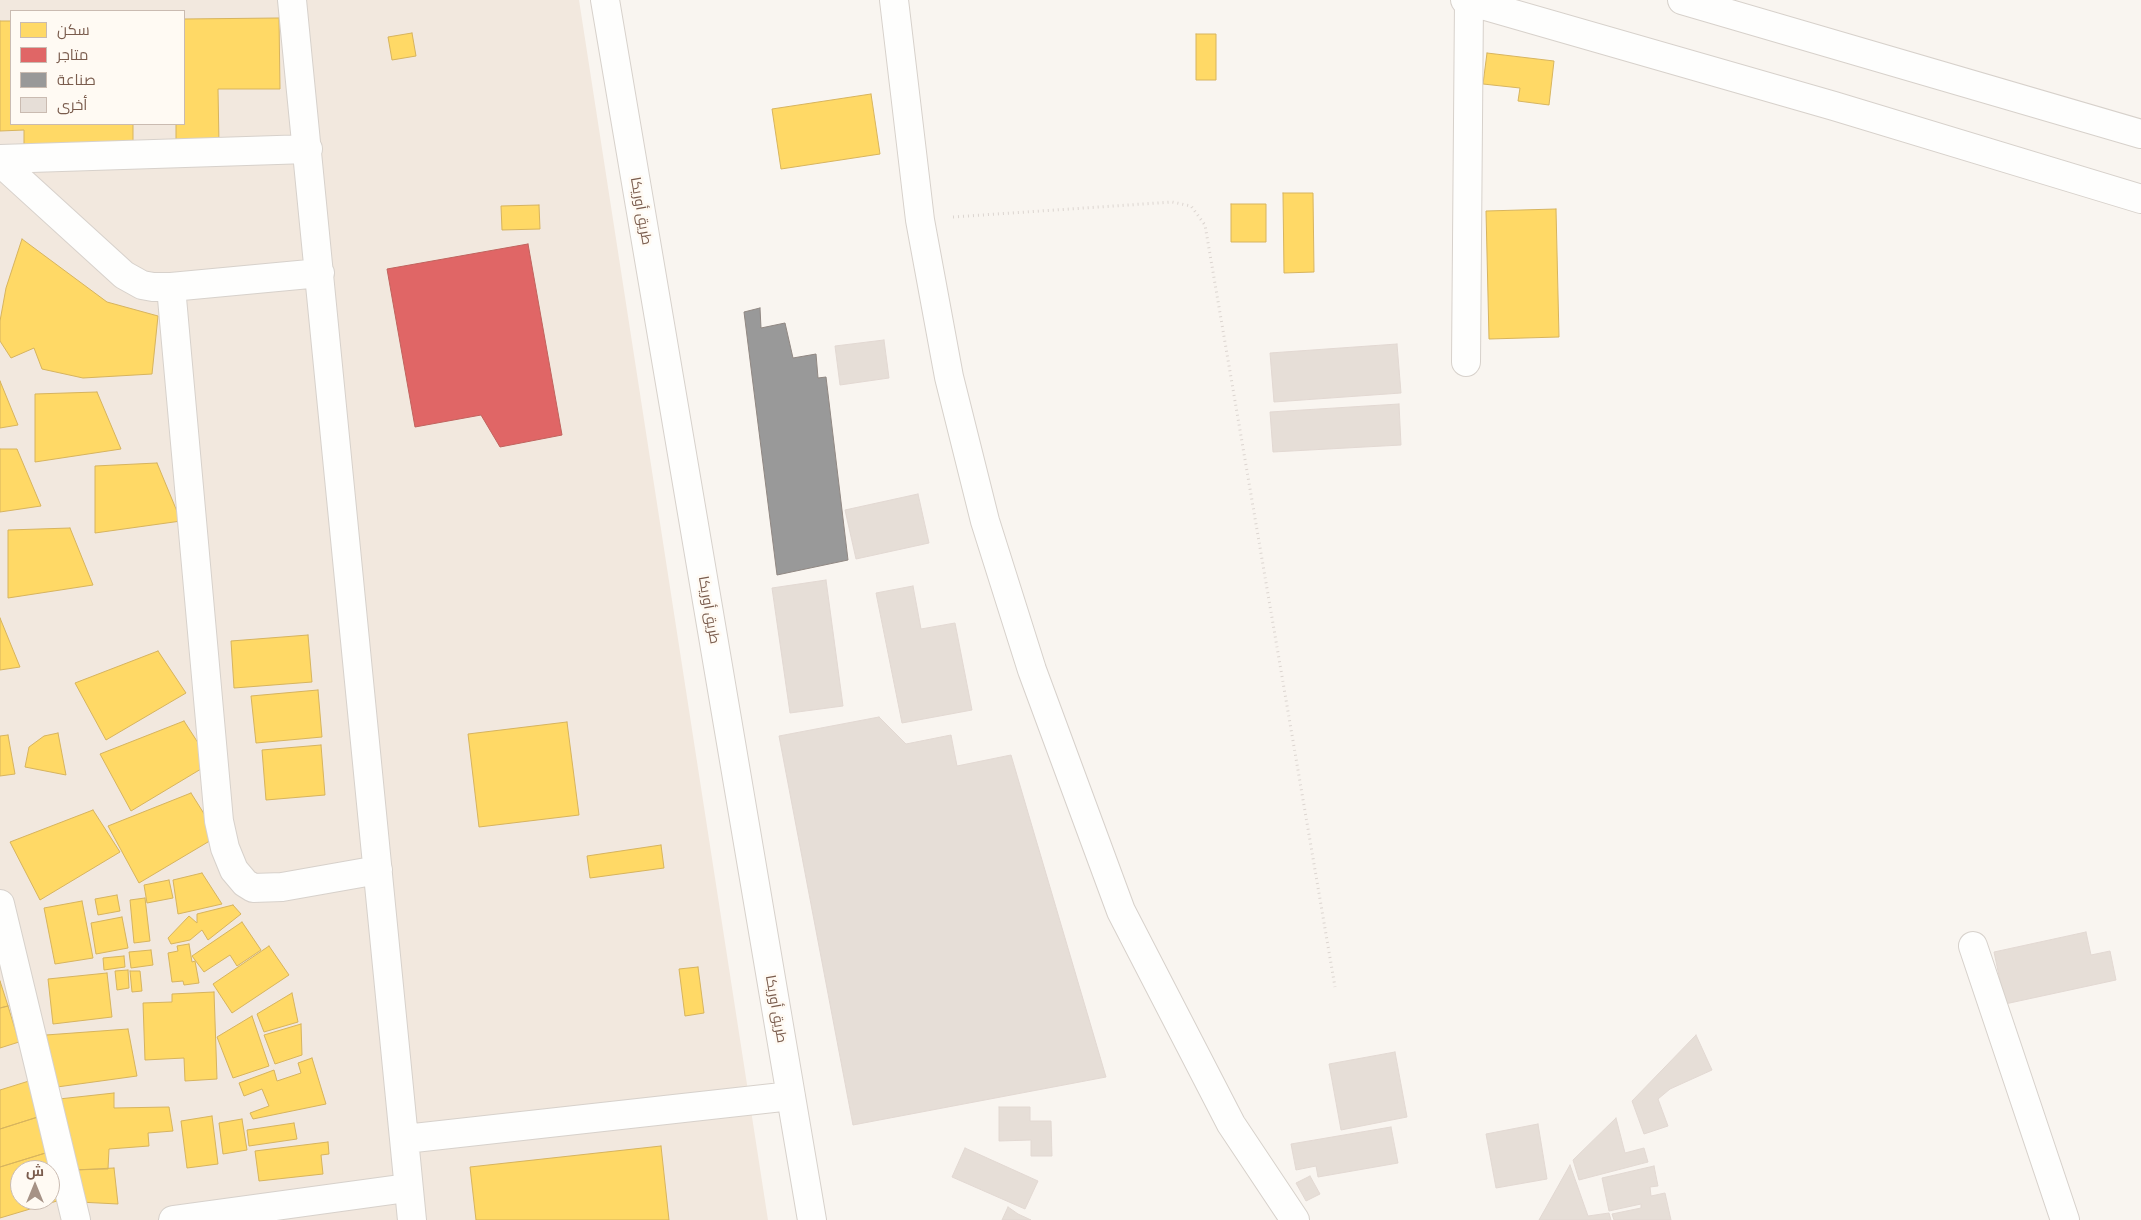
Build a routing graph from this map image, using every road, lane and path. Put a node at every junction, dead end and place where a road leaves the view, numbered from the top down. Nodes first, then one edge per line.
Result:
1 (292, 0) edge
2 (605, 0) edge
3 (894, 0) edge
4 (1682, 0) edge
5 (1467, 1) edge
6 (2141, 134) edge
7 (308, 148) junction
8 (0, 160) edge
9 (2141, 199) edge
10 (920, 220) junction
11 (320, 273) junction
12 (171, 287) junction
13 (1466, 362) dead end
14 (378, 870) junction
15 (0, 904) edge
16 (1972, 946) dead end
17 (1335, 987) dead end
18 (791, 1096) junction
19 (405, 1139) junction
20 (407, 1188) junction
21 (76, 1220) edge
22 (172, 1220) edge
23 (412, 1220) edge
24 (812, 1220) edge
25 (1295, 1220) edge
26 (2065, 1220) edge

1 - 7 street
2 - 18 street, طريق أوريكا
3 - 10 street
4 - 6 street
5 - 9 street
5 - 13 street
7 - 8 street
7 - 11 street
8 - 12 street
10 - 17 path
10 - 25 street
11 - 12 street
11 - 14 street
12 - 14 street
14 - 19 street
15 - 21 street
16 - 26 street
18 - 19 street
18 - 24 street, طريق أوريكا
19 - 20 street
20 - 22 street
20 - 23 street

